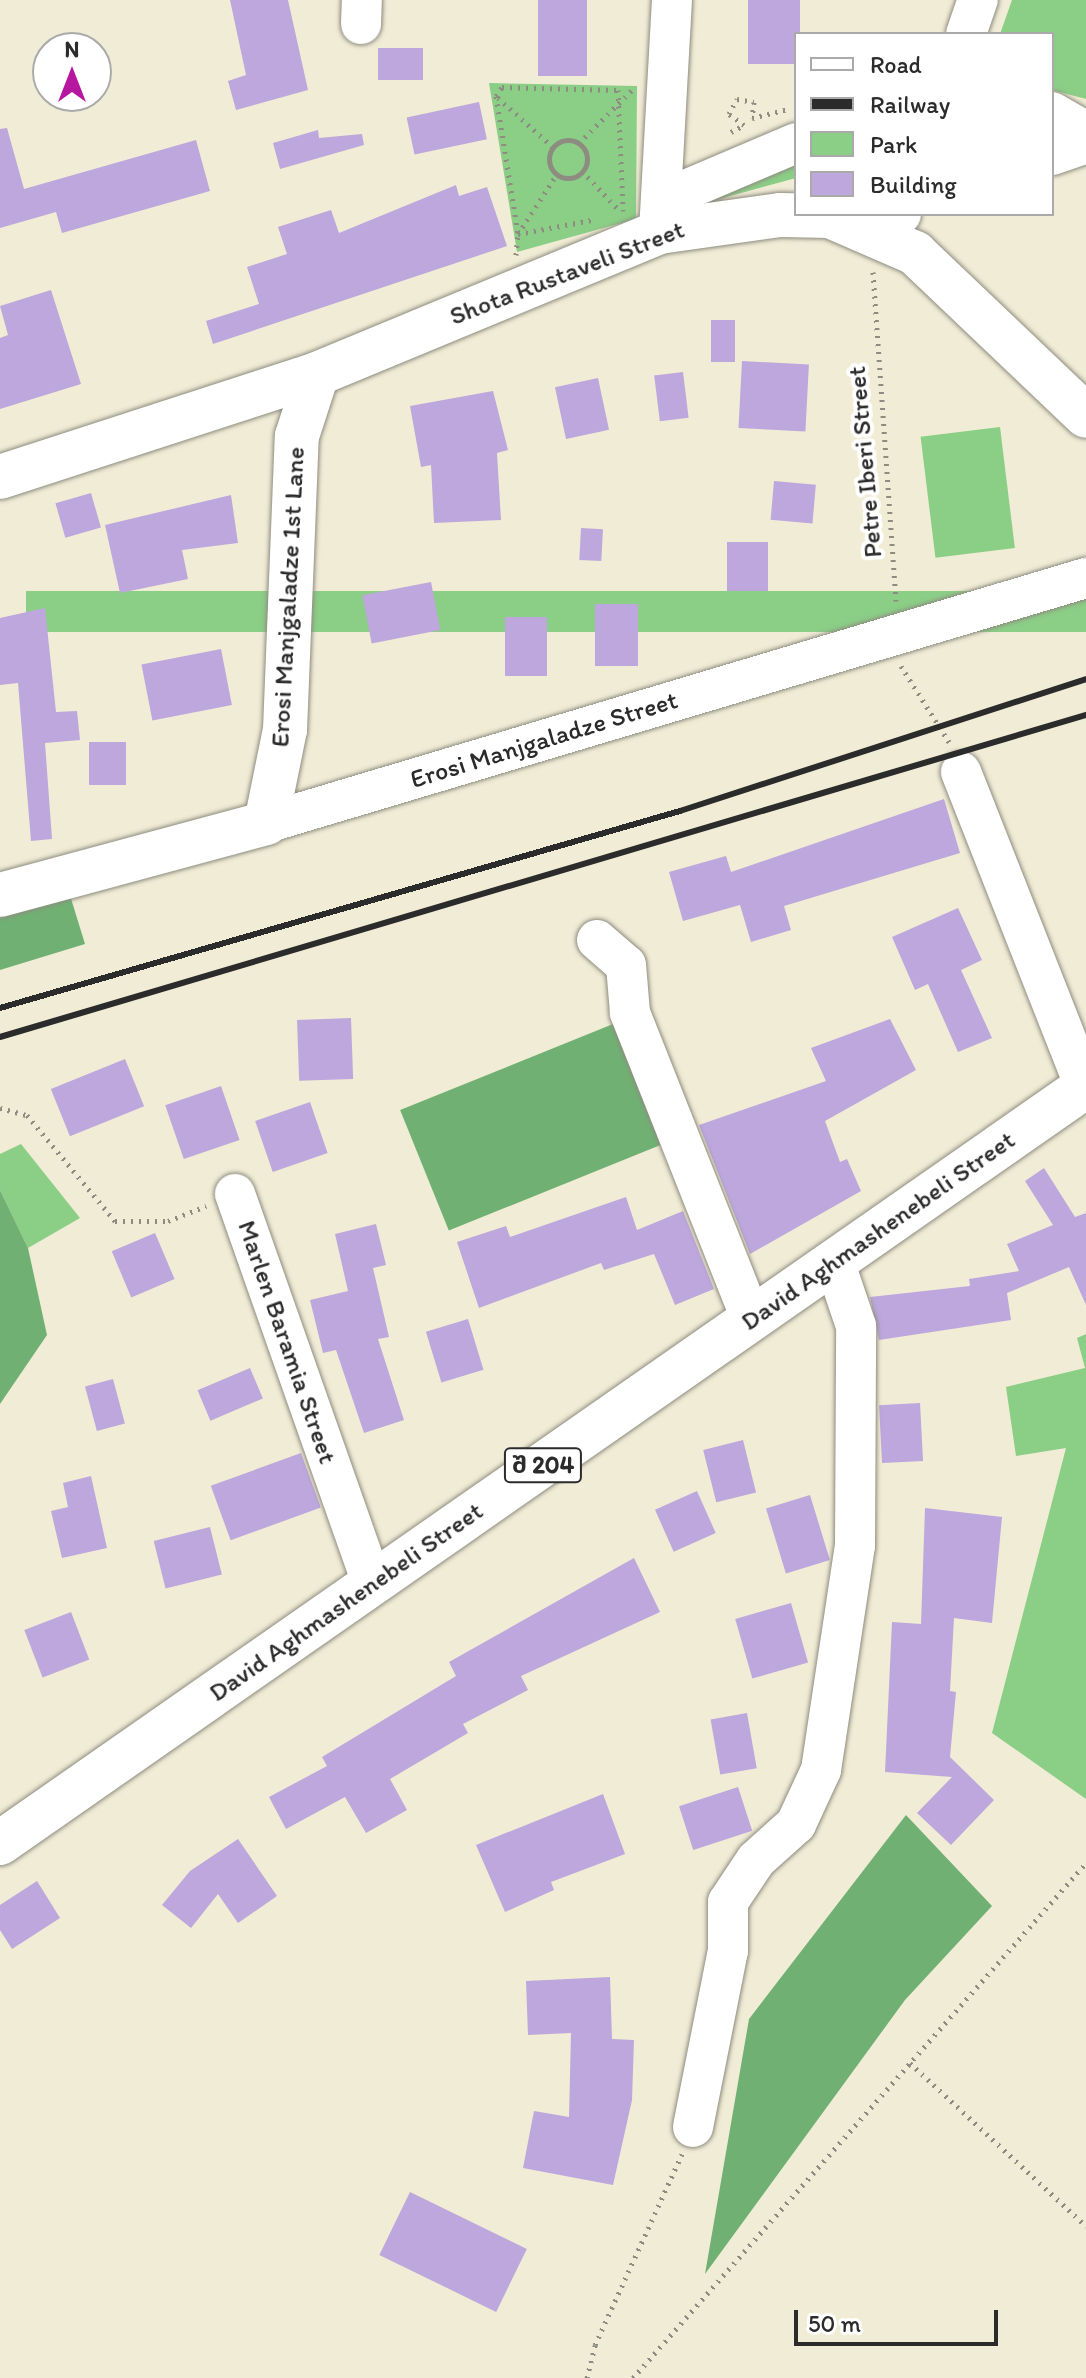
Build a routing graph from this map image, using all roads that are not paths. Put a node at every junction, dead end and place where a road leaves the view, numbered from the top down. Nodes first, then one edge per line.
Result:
1 (672, 0) edge
2 (978, 0) edge
3 (967, 32) edge
4 (1054, 113) edge
5 (1086, 132) edge
6 (1086, 143) edge
7 (794, 144) edge
8 (1054, 154) edge
9 (794, 215) edge
10 (830, 216) edge
11 (642, 218) junction
12 (890, 223) edge
13 (317, 374) junction
14 (1086, 416) edge
15 (0, 477) edge
16 (1086, 578) edge
17 (961, 772) road end
18 (266, 823) junction
19 (0, 895) edge
20 (597, 940) dead end
21 (1086, 1086) edge
22 (235, 1194) road end
23 (834, 1261) junction
24 (751, 1319) junction
25 (372, 1584) junction
26 (0, 1843) edge
27 (693, 2127) road end

1 - 11 street
2 - 3 street
4 - 5 street
6 - 8 street
7 - 11 street
9 - 11 main road, Shota Rustaveli Street
10 - 12 main road, Shota Rustaveli Street
11 - 13 main road, Shota Rustaveli Street
12 - 14 main road, Shota Rustaveli Street
13 - 15 main road, Shota Rustaveli Street
13 - 18 main road, Erosi Manjgaladze 1st Lane
16 - 18 street, Erosi Manjgaladze Street
17 - 21 street
18 - 19 main road, Erosi Manjgaladze Street
20 - 24 street
21 - 23 main road, David Aghmashenebeli Street / შ 204
22 - 25 street, Marlen Baramia Street
23 - 24 main road, David Aghmashenebeli Street / შ 204
23 - 27 street
24 - 25 main road, David Aghmashenebeli Street / შ 204
25 - 26 main road, David Aghmashenebeli Street / შ 204

